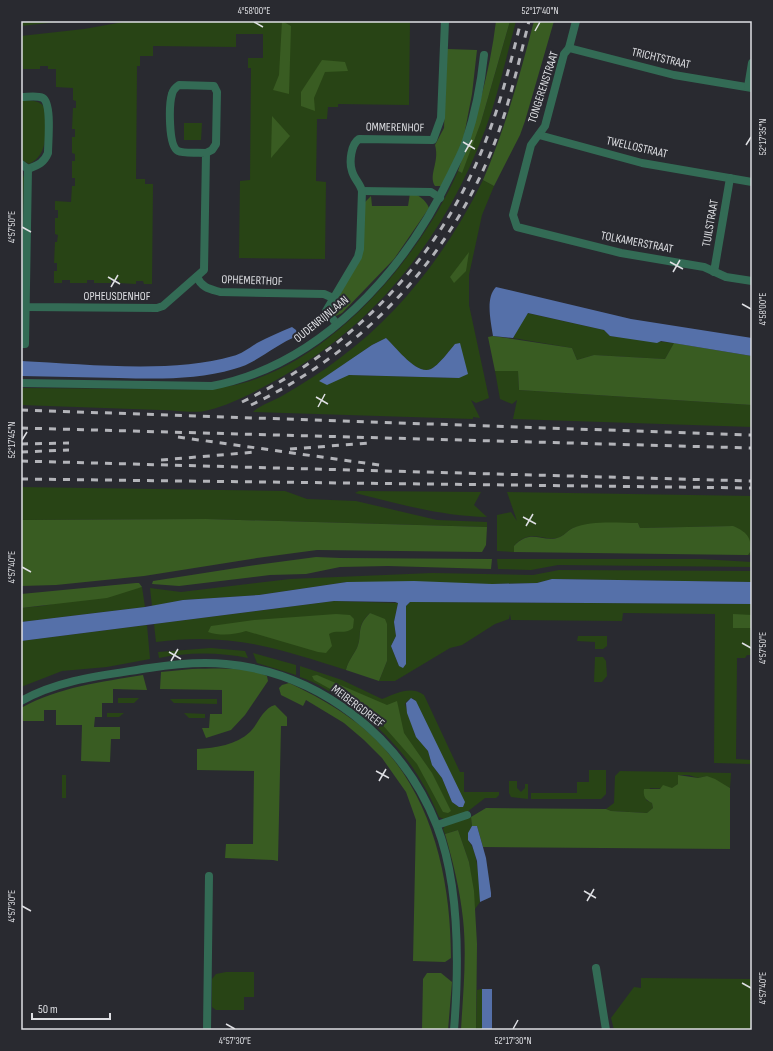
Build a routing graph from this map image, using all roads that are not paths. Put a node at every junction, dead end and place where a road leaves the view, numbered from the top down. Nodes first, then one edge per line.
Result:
1 (445, 21) edge
2 (576, 21) edge
3 (569, 48) junction
4 (484, 55) dead end
5 (752, 63) edge
6 (750, 88) edge
7 (21, 97) edge
8 (539, 134) junction
9 (206, 153) junction
10 (25, 166) edge
11 (730, 178) junction
12 (752, 182) edge
13 (362, 191) junction
14 (440, 198) junction
15 (517, 227) joint
16 (714, 272) junction
17 (197, 277) junction
18 (752, 281) edge
19 (333, 298) junction
20 (24, 306) edge
21 (337, 324) junction
22 (21, 344) edge
23 (21, 383) edge
24 (21, 701) edge
25 (467, 815) dead end
26 (436, 826) junction
27 (209, 876) dead end
28 (596, 968) dead end
29 (207, 1030) edge
30 (454, 1030) edge
31 (606, 1030) edge

1 - 13 street, OMMERENHOF
2 - 3 street, TONGERENSTRAAT
3 - 6 street, TRICHTSTRAAT
3 - 8 street, TONGERENSTRAAT
4 - 14 street, OUDENRIJNLAAN
5 - 6 street
7 - 10 street
8 - 11 street, TWELLOSTRAAT
8 - 15 street, TONGERENSTRAAT
9 - 9 street
9 - 17 street
10 - 20 street
11 - 12 street, TWELLOSTRAAT
11 - 16 street, TUILSTRAAT
13 - 14 street
13 - 19 street
14 - 21 street, OUDENRIJNLAAN
15 - 16 street, TOLKAMERSTRAAT
16 - 18 street, TOLKAMERSTRAAT
17 - 19 street, OPHEMERTHOF
17 - 20 street, OPHEUSDENHOF
19 - 21 street
20 - 22 street
21 - 23 street, OUDENRIJNLAAN
24 - 26 street, MEIBERGDREEF
25 - 26 street
26 - 30 street, MEIBERGDREEF
27 - 29 street
28 - 31 street

